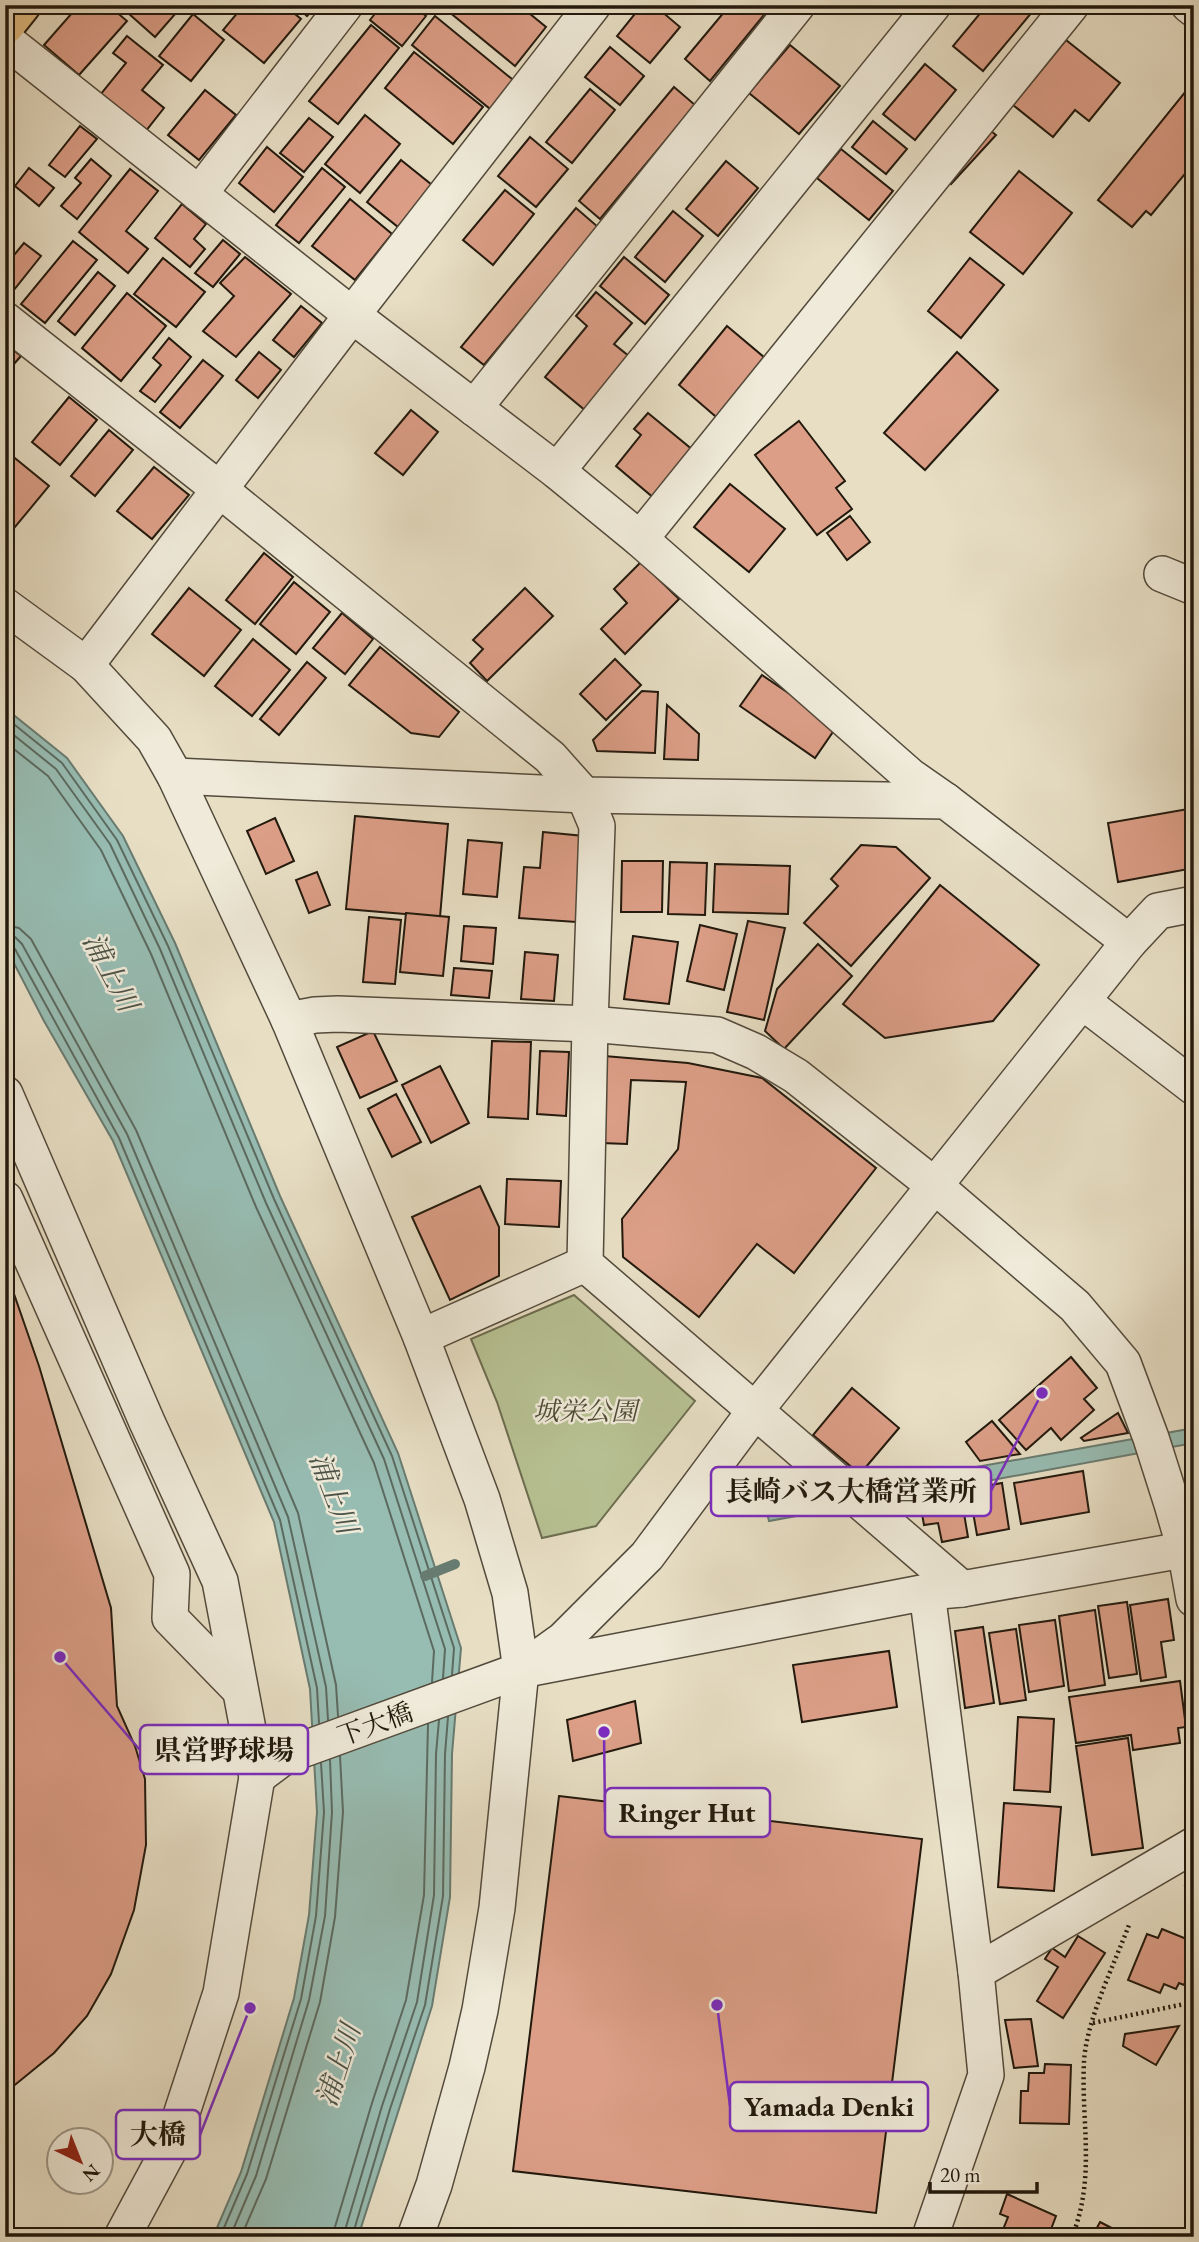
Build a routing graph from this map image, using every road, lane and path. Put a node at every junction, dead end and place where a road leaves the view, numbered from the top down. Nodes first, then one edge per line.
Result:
1 (21, 5) edge
2 (345, 5) edge
3 (593, 5) edge
4 (797, 5) edge
5 (933, 5) edge
6 (1071, 5) edge
7 (1189, 5) edge
8 (1194, 9) edge
9 (5, 25) edge
10 (5, 40) edge
11 (199, 194) junction
12 (352, 315) junction
13 (5, 320) edge
14 (474, 408) junction
15 (557, 471) junction
16 (219, 489) junction
17 (640, 539) junction
18 (5, 606) edge
19 (86, 665) junction
20 (175, 776) junction
21 (584, 795) junction
22 (946, 802) junction
23 (1194, 904) edge
24 (1129, 942) junction
25 (1082, 1001) junction
26 (289, 1020) junction
27 (590, 1024) junction
28 (1194, 1087) edge
29 (5, 1094) edge
30 (935, 1186) junction
31 (5, 1199) edge
32 (585, 1264) junction
33 (421, 1337) junction
34 (754, 1412) junction
35 (1189, 1548) edge
36 (962, 1589) junction
37 (927, 1592) junction
38 (1194, 1599) edge
39 (521, 1670) junction
40 (240, 1689) junction
41 (257, 1777) junction
42 (1194, 1845) edge
43 (1130, 1920) dead end
44 (976, 1972) junction
45 (1194, 2002) edge
46 (1092, 2023) junction
47 (122, 2237) edge
48 (415, 2237) edge
49 (930, 2237) edge
50 (1072, 2237) edge

1 - 9 main road
2 - 11 street
3 - 12 street
4 - 14 street
5 - 15 street
6 - 17 street
7 - 8 street
10 - 11 street
11 - 12 street
12 - 14 street
12 - 16 street
13 - 16 street
14 - 15 street
15 - 17 street
16 - 19 street
16 - 21 street
17 - 22 street
18 - 19 street
19 - 20 street
20 - 21 street
20 - 26 street
21 - 22 street
21 - 27 street
22 - 24 street
23 - 24 street
24 - 25 street
25 - 28 street
25 - 30 street
26 - 27 street
26 - 33 street
27 - 30 street
27 - 32 street
29 - 40 street
30 - 34 street
30 - 35 street
31 - 40 street
32 - 33 street
32 - 34 street
33 - 39 street
34 - 36 street
34 - 39 street
35 - 36 street
35 - 38 street
36 - 37 street
37 - 39 street
37 - 44 street
39 - 41 street, 下大橋
39 - 48 street
40 - 41 street
41 - 47 street
42 - 44 street
43 - 46 path
44 - 49 street
45 - 46 path
46 - 50 path

